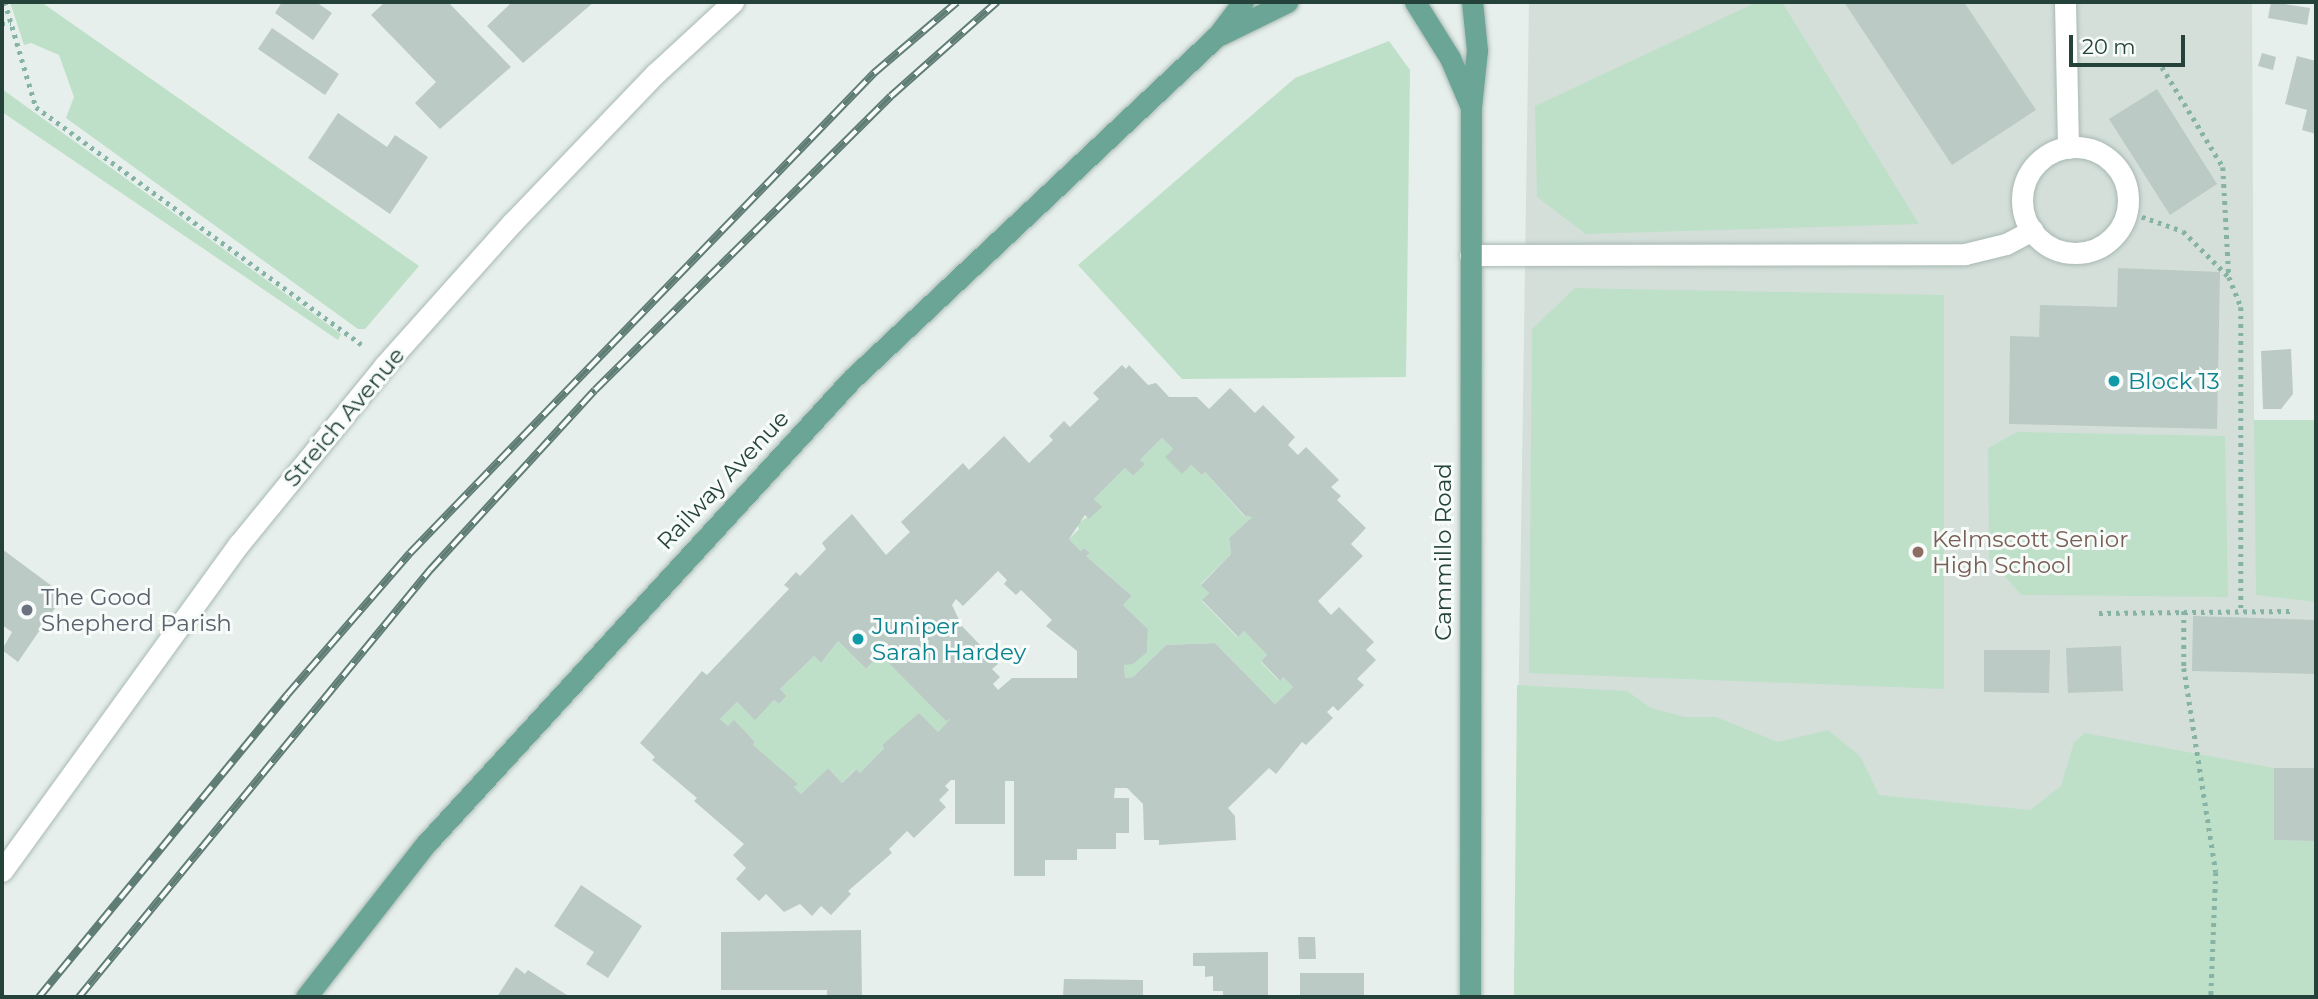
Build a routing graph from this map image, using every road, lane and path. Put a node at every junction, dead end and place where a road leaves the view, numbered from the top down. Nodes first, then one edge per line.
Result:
1 (5, 2) edge
2 (733, 2) edge
3 (1243, 2) edge
4 (1287, 2) edge
5 (1415, 2) edge
6 (1472, 2) edge
7 (2065, 2) edge
8 (2, 24) edge
9 (11, 24) junction
10 (1218, 36) junction
11 (2162, 67) dead end
12 (1471, 107) junction
13 (2068, 148) junction
14 (2126, 211) junction
15 (2032, 230) junction
16 (1470, 255) junction
17 (2229, 277) junction
18 (365, 346) dead end
19 (2184, 611) junction
20 (2241, 611) junction
21 (2290, 611) dead end
22 (2099, 613) dead end
23 (2, 871) edge
24 (306, 997) edge
25 (1470, 997) edge
26 (2211, 997) edge

1 - 9 path
2 - 23 street, Streich Avenue
3 - 10 main road, Railway Avenue
4 - 10 main road, Railway Avenue
5 - 12 main road, Cammillo Road
6 - 12 main road, Cammillo Road
7 - 13 street
8 - 9 path
9 - 18 path
10 - 24 main road, Railway Avenue
11 - 17 path
12 - 16 main road, Cammillo Road
13 - 14 street
13 - 15 street
14 - 15 street
14 - 17 path
15 - 16 street
16 - 25 main road, Cammillo Road
17 - 20 path
19 - 20 path
19 - 22 path
19 - 26 path
20 - 21 path

